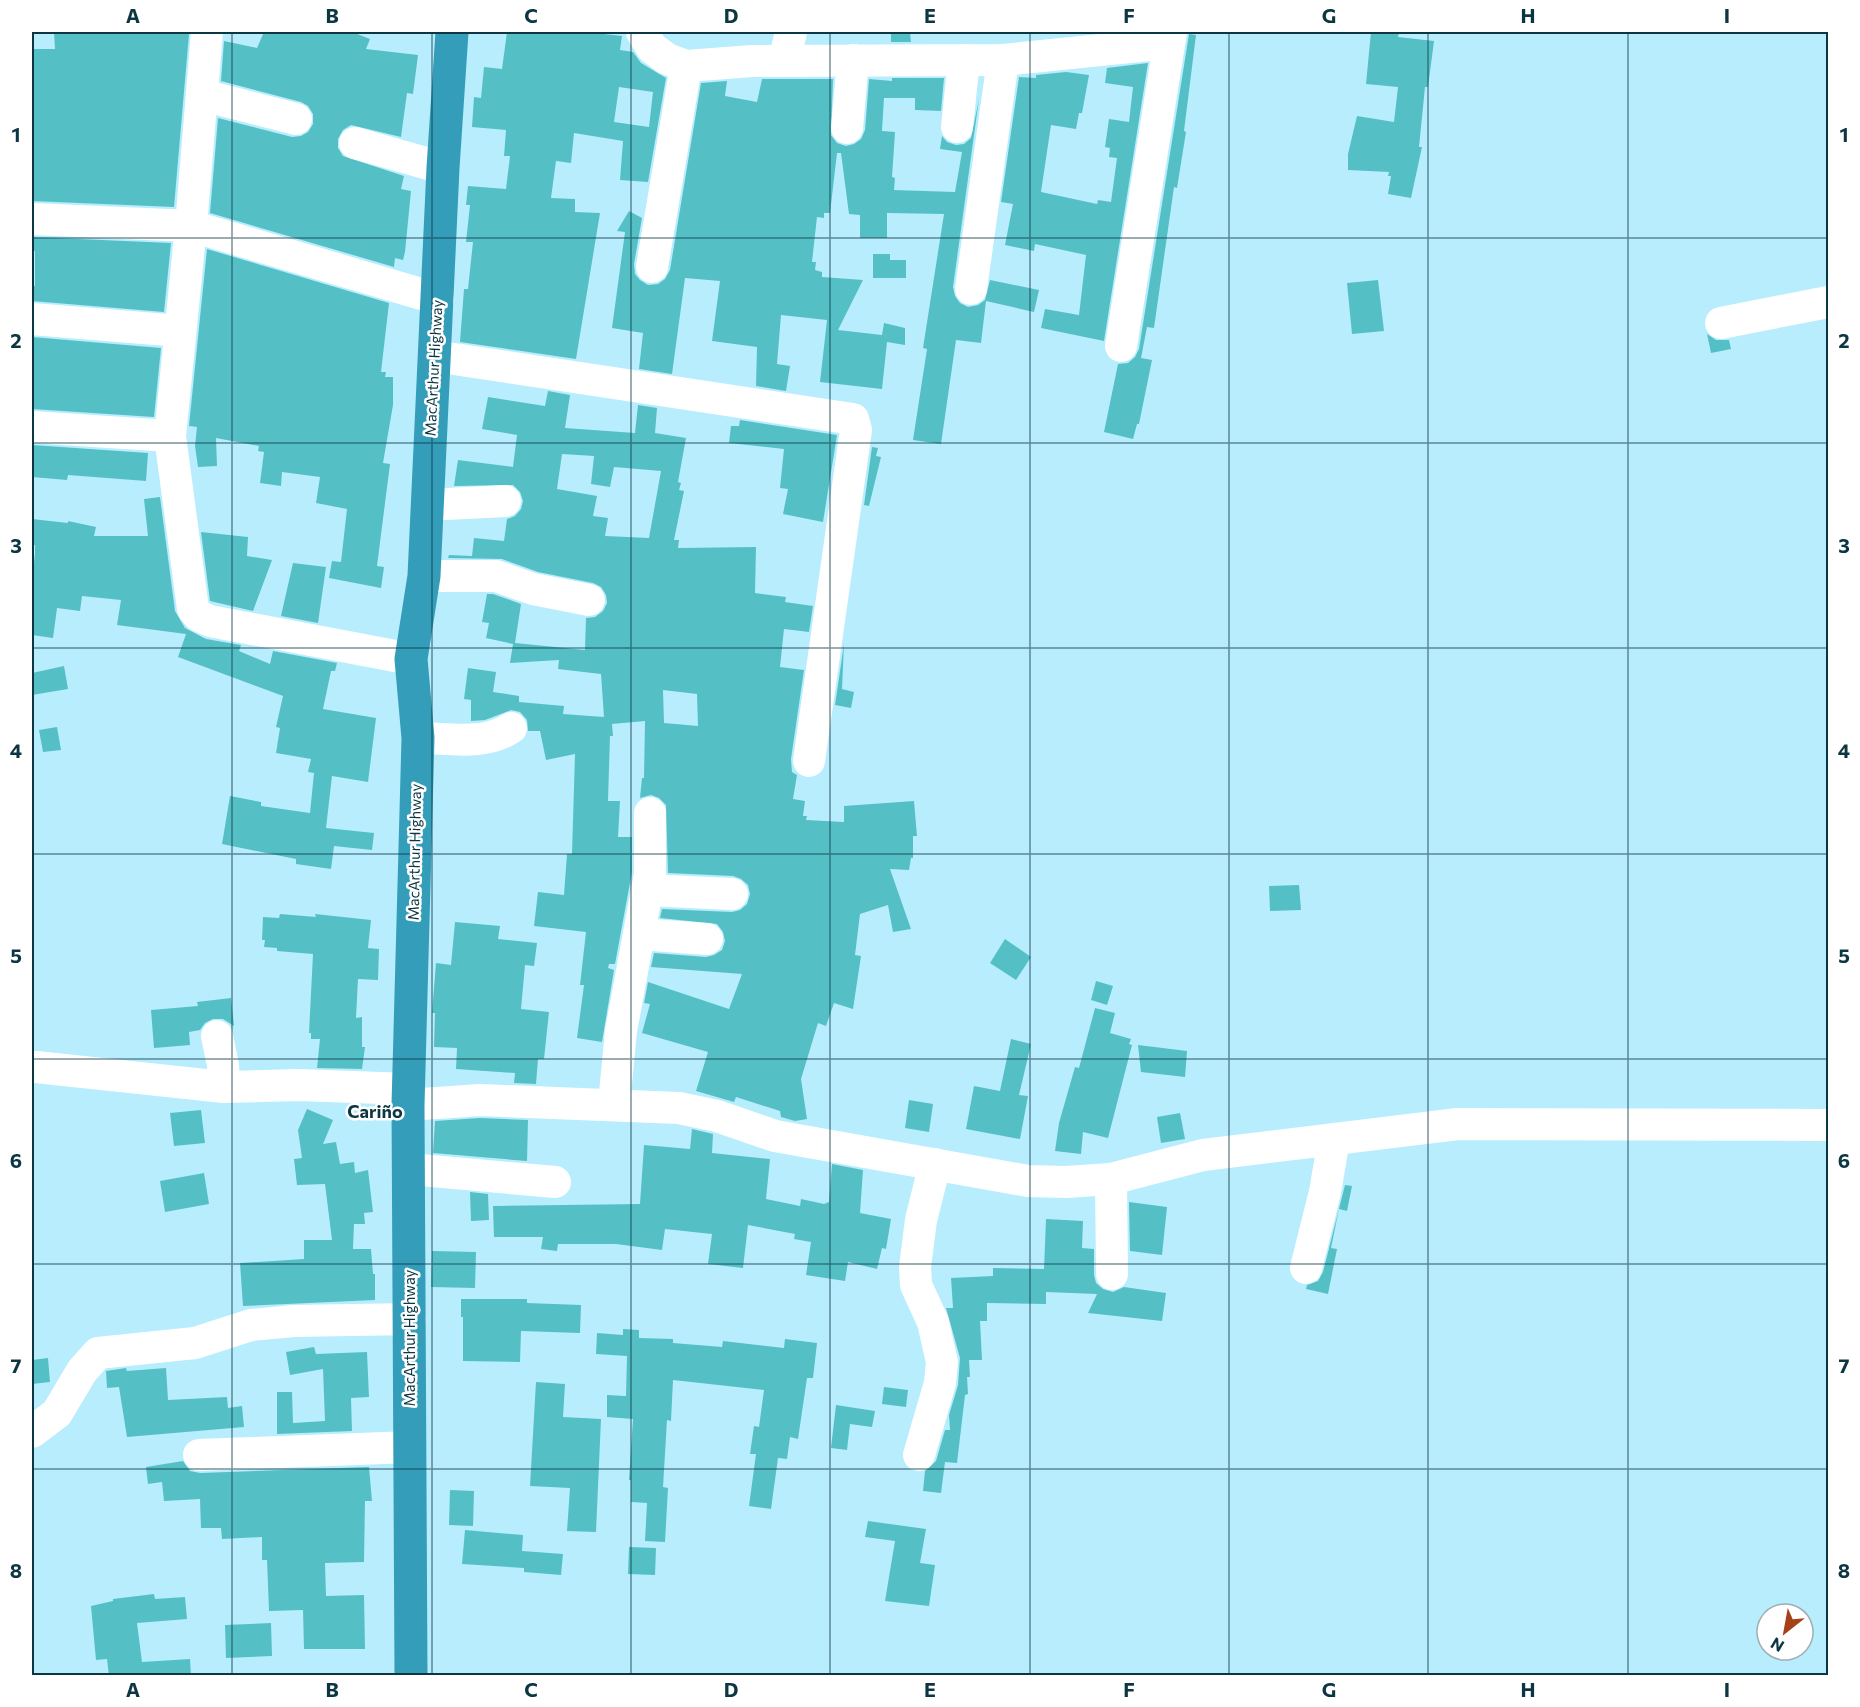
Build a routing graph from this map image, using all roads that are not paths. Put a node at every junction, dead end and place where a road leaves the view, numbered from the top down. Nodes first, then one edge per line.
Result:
1 (207, 32) edge
2 (453, 32) edge
3 (642, 32) edge
4 (1170, 37) edge
5 (1073, 42) edge
6 (787, 46) edge
7 (853, 60) junction
8 (964, 60) junction
9 (1003, 60) junction
10 (686, 66) junction
11 (202, 95) junction
12 (296, 119) dead end
13 (847, 128) dead end
14 (957, 128) dead end
15 (355, 143) dead end
16 (443, 168) junction
17 (32, 219) edge
18 (191, 226) junction
19 (652, 267) dead end
20 (971, 289) dead end
21 (438, 299) junction
22 (1828, 302) edge
23 (32, 319) edge
24 (1721, 322) dead end
25 (180, 331) junction
26 (1121, 345) dead end
27 (434, 356) junction
28 (32, 427) edge
29 (170, 436) junction
30 (505, 501) dead end
31 (427, 505) junction
32 (424, 576) junction
33 (589, 600) dead end
34 (411, 659) junction
35 (511, 728) dead end
36 (418, 738) junction
37 (809, 761) dead end
38 (650, 813) dead end
39 (647, 890) junction
40 (732, 894) dead end
41 (639, 934) junction
42 (707, 939) dead end
43 (217, 1036) dead end
44 (36, 1067) dead end
45 (224, 1087) junction
46 (408, 1097) junction
47 (615, 1104) junction
48 (1828, 1125) edge
49 (1334, 1139) junction
50 (935, 1164) junction
51 (409, 1169) junction
52 (1111, 1179) junction
53 (555, 1182) dead end
54 (1306, 1268) dead end
55 (1112, 1274) dead end
56 (410, 1319) junction
57 (32, 1432) edge
58 (411, 1447) junction
59 (199, 1455) dead end
60 (919, 1455) dead end
61 (411, 1676) edge

1 - 11 street
2 - 16 highway, MacArthur Highway
3 - 10 street
4 - 5 street
4 - 26 street
5 - 9 street
6 - 7 street
6 - 10 street
7 - 8 street
7 - 13 street
8 - 9 street
8 - 14 street
9 - 20 street
10 - 19 street
11 - 12 street
11 - 18 street
15 - 16 street
16 - 21 highway, MacArthur Highway
17 - 18 street
18 - 21 street
18 - 25 street
21 - 27 highway, MacArthur Highway
22 - 24 street
23 - 25 street
25 - 29 street
27 - 31 highway, MacArthur Highway
27 - 37 street
28 - 29 street
29 - 34 street
30 - 31 street
31 - 32 highway, MacArthur Highway
32 - 33 street
32 - 34 highway, MacArthur Highway
34 - 36 highway, MacArthur Highway
35 - 36 street
36 - 46 highway, MacArthur Highway
38 - 39 street
39 - 40 street
39 - 41 street
41 - 42 street
41 - 47 street
43 - 45 street
44 - 45 street
45 - 46 street
46 - 47 street
46 - 51 highway, MacArthur Highway
47 - 50 street
48 - 49 street
49 - 52 street
49 - 54 street
50 - 52 street
50 - 60 street
51 - 53 street
51 - 56 highway, MacArthur Highway
52 - 55 street
56 - 57 street
56 - 58 highway, MacArthur Highway
58 - 59 street
58 - 61 highway, MacArthur Highway

